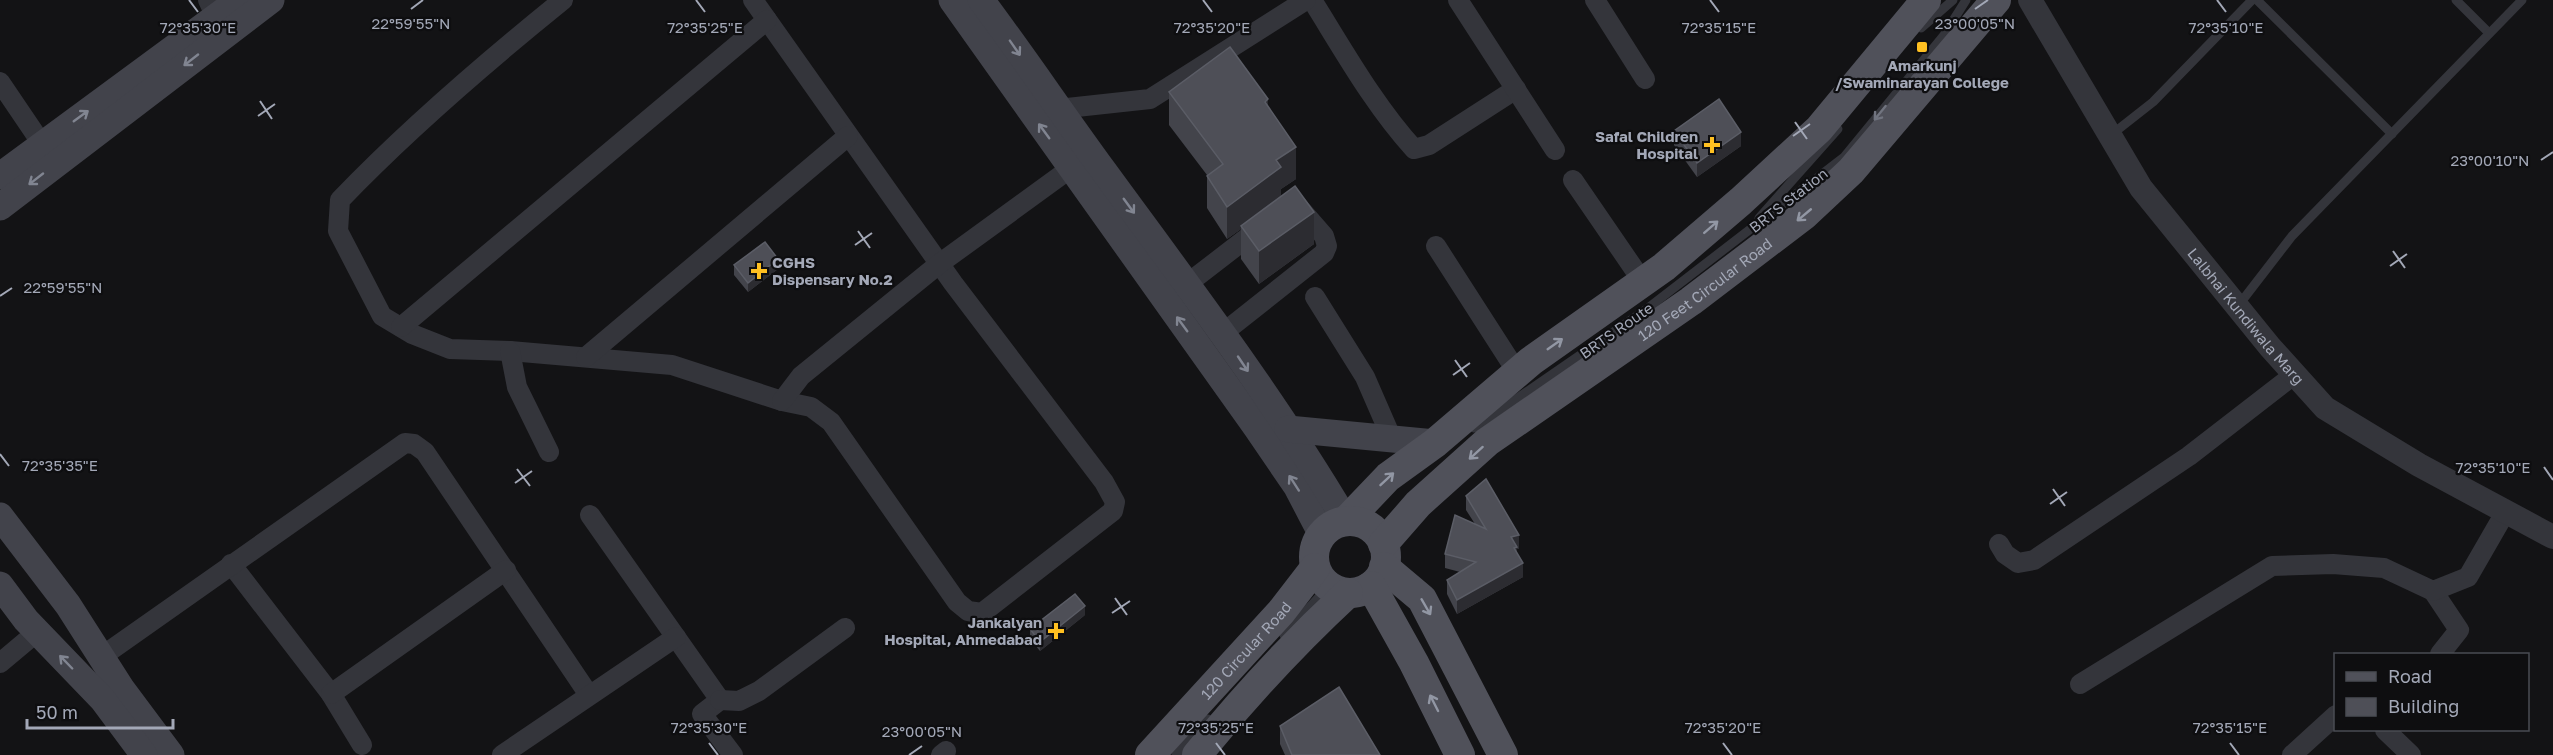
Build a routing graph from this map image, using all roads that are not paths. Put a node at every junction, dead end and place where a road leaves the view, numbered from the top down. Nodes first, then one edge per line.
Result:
1 (239, 0) edge
2 (270, 0) edge
3 (563, 0) edge
4 (753, 0) edge
5 (952, 0) edge
6 (1306, 0) edge
7 (1312, 0) edge
8 (1458, 0) edge
9 (1595, 0) edge
10 (1926, 0) edge
11 (1953, 0) edge
12 (1966, 0) edge
13 (1996, 0) edge
14 (2030, 0) edge
15 (2252, 0) edge
16 (2257, 0) edge
17 (2456, 0) edge
18 (2522, 0) edge
19 (986, 1) edge
20 (212, 9) edge
21 (766, 20) junction
22 (1917, 33) dead end
23 (2489, 33) junction
24 (1646, 79) dead end
25 (0, 82) edge
26 (1516, 89) junction
27 (1058, 109) junction
28 (1842, 124) dead end
29 (2392, 134) junction
30 (848, 136) junction
31 (2110, 136) junction
32 (42, 144) junction
33 (1556, 150) dead end
34 (1071, 168) junction
35 (0, 176) edge
36 (1573, 180) dead end
37 (0, 207) edge
38 (1741, 237) junction
39 (1436, 246) dead end
40 (939, 264) junction
41 (1643, 282) junction
42 (1187, 284) junction
43 (1315, 297) dead end
44 (2237, 307) junction
45 (401, 327) junction
46 (1223, 333) junction
47 (510, 351) junction
48 (585, 357) junction
49 (1517, 372) junction
50 (2295, 375) junction
51 (782, 401) junction
52 (1288, 429) junction
53 (1469, 432) dead end
54 (1392, 439) junction
55 (1435, 443) junction
56 (549, 452) dead end
57 (2506, 511) junction
58 (590, 515) dead end
59 (0, 516) edge
60 (1334, 528) junction
61 (2553, 537) edge
62 (2000, 544) dead end
63 (231, 564) junction
64 (506, 570) junction
65 (1355, 574) junction
66 (34, 578) dead end
67 (0, 585) edge
68 (2433, 591) junction
69 (845, 628) dead end
70 (38, 632) junction
71 (676, 637) junction
72 (1274, 646) dead end
73 (90, 650) junction
74 (2441, 653) edge
75 (0, 663) edge
76 (2080, 684) dead end
77 (110, 693) dead end
78 (331, 694) junction
79 (589, 695) junction
80 (720, 700) junction
81 (1219, 707) dead end
82 (2334, 718) edge
83 (2387, 731) edge
84 (362, 745) dead end
85 (513, 752) edge
86 (144, 755) edge
87 (155, 755) edge
88 (171, 755) edge
89 (733, 755) edge
90 (1150, 755) edge
91 (1176, 755) edge
92 (1197, 755) edge
93 (1460, 755) edge
94 (1503, 755) edge
95 (2292, 755) edge
96 (2411, 755) edge

1 - 20 main road
2 -> 37 main road
3 - 45 street
4 - 21 street
34 -> 5 main road
6 - 27 street
7 - 26 street
8 - 26 street
9 - 24 street
41 -> 10 main road
11 - 22 lane
12 -> 38 lane, BRTS Station
13 -> 65 main road, 120 Feet Circular Road
14 - 31 street, Lalbhai Kundiwala Marg
15 - 31 lane
16 - 29 lane
17 - 23 lane
18 - 23 lane
19 -> 27 main road
32 -> 20 main road
21 - 30 street
21 - 45 street
23 - 29 lane
25 - 32 street
26 - 33 street
27 -> 42 main road
28 - 38 lane, BRTS Station
29 - 44 lane
30 - 40 street
30 - 48 street
31 - 44 street, Lalbhai Kundiwala Marg
32 - 35 main road
34 - 40 street
60 -> 34 main road
36 - 41 street
38 - 53 lane, BRTS Route
39 - 49 street
40 - 51 street
40 - 51 street
49 -> 41 main road
42 - 46 main road
42 - 46 street
43 - 54 street
44 - 50 street, Lalbhai Kundiwala Marg
45 - 47 street
46 -> 52 main road
47 - 48 street
47 - 56 street
48 - 51 street
49 - 55 main road
50 - 57 street, Lalbhai Kundiwala Marg
50 - 62 street
52 - 54 main road
52 - 60 main road
54 - 55 main road
60 -> 55 main road
57 - 61 street, Lalbhai Kundiwala Marg
57 - 68 street
58 - 71 street
59 - 73 main road
60 - 65 main road
60 - 65 main road
63 - 64 street
63 - 73 street
63 - 78 street
64 - 78 street
64 - 79 street
65 - 72 lane
65 - 90 main road, 120 Circular Road
65 - 92 main road
93 -> 65 main road
65 -> 94 main road
66 - 73 lane
67 - 70 main road
68 - 74 street
68 - 76 street
69 - 80 street
70 - 75 street
86 -> 70 main road
71 - 79 street
71 - 80 street
73 - 88 main road
77 - 87 lane
78 - 84 street
79 - 85 street
80 - 89 street
81 - 91 lane
82 - 95 street
83 - 96 street

